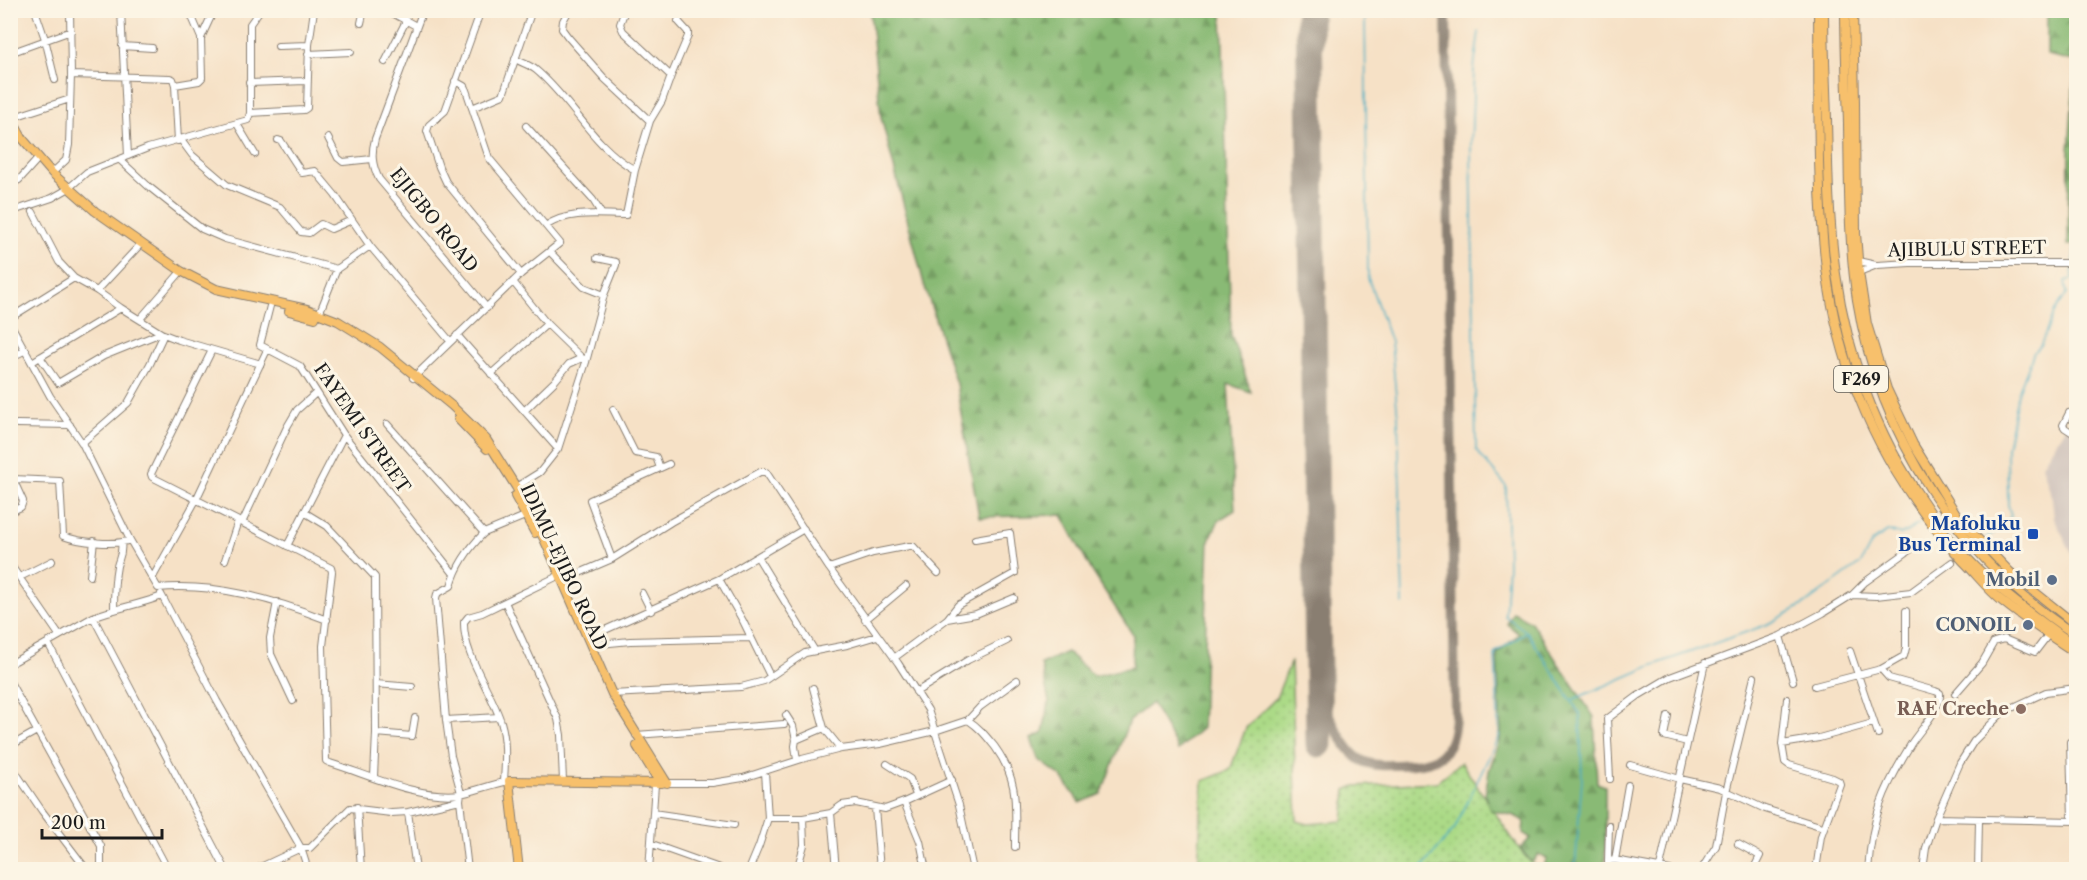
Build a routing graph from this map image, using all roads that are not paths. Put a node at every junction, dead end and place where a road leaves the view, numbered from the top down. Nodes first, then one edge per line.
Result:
1 (35, 10) edge
2 (70, 10) edge
3 (120, 10) edge
4 (189, 10) edge
5 (214, 10) edge
6 (260, 10) edge
7 (314, 10) edge
8 (364, 10) edge
9 (387, 10) edge
10 (423, 10) edge
11 (481, 10) edge
12 (532, 10) edge
13 (569, 10) edge
14 (625, 10) edge
15 (682, 10) edge
16 (1818, 10) edge
17 (1824, 10) edge
18 (1845, 10) edge
19 (1853, 10) edge
20 (406, 21) junction
21 (361, 22) dead end
22 (416, 26) junction
23 (70, 31) junction
24 (201, 38) junction
25 (45, 39) junction
26 (309, 45) junction
27 (123, 46) junction
28 (278, 46) dead end
29 (152, 48) dead end
30 (351, 52) dead end
31 (10, 53) edge
32 (308, 54) junction
33 (515, 59) junction
34 (385, 62) dead end
35 (1853, 69) junction
36 (71, 75) junction
37 (1822, 75) junction
38 (123, 76) junction
39 (671, 76) junction
40 (54, 80) dead end
41 (306, 81) junction
42 (455, 81) junction
43 (249, 83) junction
44 (176, 85) junction
45 (1847, 87) junction
46 (70, 99) junction
47 (472, 108) junction
48 (250, 113) junction
49 (11, 117) edge
50 (650, 122) junction
51 (237, 124) junction
52 (526, 126) dead end
53 (11, 130) edge
54 (328, 138) dead end
55 (278, 140) dead end
56 (179, 141) junction
57 (255, 154) dead end
58 (128, 156) junction
59 (372, 159) junction
60 (120, 160) junction
61 (36, 161) junction
62 (635, 170) junction
63 (52, 173) junction
64 (10, 184) edge
65 (68, 189) junction
66 (10, 212) edge
67 (33, 212) dead end
68 (601, 213) junction
69 (352, 220) junction
70 (547, 225) junction
71 (370, 246) junction
72 (138, 247) junction
73 (550, 252) junction
74 (597, 258) dead end
75 (1858, 261) junction
76 (2076, 264) edge
77 (1877, 265) junction
78 (337, 270) junction
79 (1859, 272) junction
80 (521, 274) junction
81 (178, 275) junction
82 (74, 278) junction
83 (514, 282) junction
84 (98, 291) junction
85 (604, 295) junction
86 (270, 306) junction
87 (121, 308) junction
88 (487, 308) junction
89 (319, 314) junction
90 (140, 319) junction
91 (10, 321) edge
92 (547, 324) junction
93 (162, 333) junction
94 (457, 335) junction
95 (450, 341) junction
96 (26, 350) junction
97 (212, 350) junction
98 (267, 350) junction
99 (40, 357) junction
100 (10, 358) edge
101 (584, 360) junction
102 (32, 362) junction
103 (261, 364) junction
104 (491, 374) junction
105 (414, 377) junction
106 (316, 393) junction
107 (614, 409) dead end
108 (524, 411) junction
109 (2068, 413) dead end
110 (17, 424) dead end
111 (387, 424) dead end
112 (70, 425) junction
113 (344, 435) junction
114 (2076, 435) edge
115 (82, 442) junction
116 (558, 449) junction
117 (669, 464) dead end
118 (660, 468) junction
119 (12, 479) edge
120 (516, 487) junction
121 (196, 500) junction
122 (10, 512) edge
123 (304, 512) junction
124 (525, 516) junction
125 (240, 522) junction
126 (804, 529) junction
127 (484, 533) junction
128 (975, 539) dead end
129 (130, 540) junction
130 (94, 541) junction
131 (121, 543) junction
132 (287, 546) junction
133 (1911, 549) dead end
134 (758, 558) junction
135 (612, 559) junction
136 (225, 560) dead end
137 (52, 561) dead end
138 (1952, 562) dead end
139 (10, 564) edge
140 (828, 568) junction
141 (938, 573) dead end
142 (454, 574) junction
143 (90, 576) dead end
144 (20, 577) junction
145 (153, 577) junction
146 (560, 578) junction
147 (718, 579) junction
148 (906, 586) dead end
149 (158, 588) junction
150 (642, 593) dead end
151 (1852, 595) junction
152 (162, 596) junction
153 (1014, 598) dead end
154 (277, 602) junction
155 (505, 602) junction
156 (2076, 607) edge
157 (114, 610) junction
158 (651, 611) junction
159 (1906, 611) dead end
160 (93, 617) junction
161 (946, 619) junction
162 (327, 620) junction
163 (866, 620) junction
164 (2076, 624) edge
165 (59, 635) junction
166 (2048, 635) junction
167 (2076, 635) edge
168 (878, 636) junction
169 (1780, 636) junction
170 (752, 638) junction
171 (589, 641) junction
172 (1007, 641) dead end
173 (48, 643) junction
174 (2076, 646) edge
175 (815, 651) junction
176 (1850, 651) dead end
177 (2076, 653) edge
178 (10, 654) edge
179 (593, 658) junction
180 (894, 658) junction
181 (13, 662) edge
182 (1705, 663) junction
183 (1881, 669) junction
184 (1858, 675) junction
185 (770, 676) junction
186 (1754, 677) dead end
187 (1017, 680) dead end
188 (1793, 681) dead end
189 (10, 682) edge
190 (376, 684) junction
191 (1815, 686) dead end
192 (412, 687) dead end
193 (813, 688) dead end
194 (2076, 688) edge
195 (916, 692) junction
196 (612, 694) junction
197 (1955, 694) dead end
198 (1787, 699) dead end
199 (293, 701) dead end
200 (615, 703) junction
201 (786, 715) dead end
202 (1668, 716) dead end
203 (499, 717) junction
204 (415, 718) dead end
205 (446, 720) junction
206 (968, 720) junction
207 (1873, 723) junction
208 (784, 724) dead end
209 (824, 728) junction
210 (37, 731) junction
211 (934, 731) junction
212 (376, 733) junction
213 (1878, 734) dead end
214 (636, 735) junction
215 (796, 741) junction
216 (2070, 742) dead end
217 (1782, 744) junction
218 (10, 746) edge
219 (1686, 748) junction
220 (841, 749) junction
221 (797, 760) junction
222 (10, 764) edge
223 (887, 764) dead end
224 (1633, 766) dead end
225 (765, 772) junction
226 (374, 777) junction
227 (1610, 779) dead end
228 (1680, 779) junction
229 (952, 780) junction
230 (563, 781) junction
231 (507, 782) junction
232 (660, 783) junction
233 (1628, 785) dead end
234 (1726, 792) junction
235 (916, 795) junction
236 (460, 797) junction
237 (904, 802) junction
238 (357, 807) junction
239 (875, 808) junction
240 (408, 812) junction
241 (653, 813) junction
242 (831, 813) junction
243 (768, 818) junction
244 (803, 818) junction
245 (1936, 818) junction
246 (1979, 820) junction
247 (2074, 821) edge
248 (734, 825) dead end
249 (1609, 825) dead end
250 (1823, 827) junction
251 (652, 844) junction
252 (1738, 844) dead end
253 (1015, 847) dead end
254 (301, 848) junction
255 (1616, 860) junction
256 (10, 861) edge
257 (1608, 861) junction
258 (1660, 867) junction
259 (17, 870) edge
260 (87, 870) edge
261 (101, 870) edge
262 (168, 870) edge
263 (226, 870) edge
264 (254, 870) edge
265 (308, 870) edge
266 (361, 870) edge
267 (416, 870) edge
268 (468, 870) edge
269 (519, 870) edge
270 (650, 870) edge
271 (725, 870) edge
272 (749, 870) edge
273 (797, 870) edge
274 (836, 870) edge
275 (880, 870) edge
276 (926, 870) edge
277 (973, 870) edge
278 (1608, 870) edge
279 (1670, 870) edge
280 (1701, 870) edge
281 (1753, 870) edge
282 (1816, 870) edge
283 (1868, 870) edge
284 (1923, 870) edge
285 (1978, 870) edge

1 - 25 street
2 - 23 street
3 - 27 street
4 - 24 street
5 - 24 street
6 - 43 street
7 - 26 street
8 - 21 street
9 - 20 street
10 - 22 street, EJIGBO ROAD
11 - 42 street
12 - 33 street
13 - 50 street
14 - 39 street
15 - 39 street
16 - 37 main road
17 - 37 highway, F269
18 - 45 highway, F269
19 - 35 main road
20 - 22 street
20 - 34 street
22 - 59 street, EJIGBO ROAD
23 - 25 street
23 - 36 street
24 - 44 street
25 - 31 street
25 - 40 street
26 - 28 street
26 - 32 street
27 - 29 street
27 - 38 street
30 - 32 street
32 - 41 street
33 - 47 street
33 - 62 street
35 - 45 main road
35 - 75 main road
36 - 38 street
36 - 46 street
37 - 166 main road
37 - 174 highway, F269
38 - 44 street
38 - 58 street
39 - 50 street
41 - 43 street
41 - 48 street
42 - 47 street
42 - 80 street
43 - 48 street
44 - 56 street
45 - 167 highway, F269
46 - 49 street
46 - 63 street
47 - 70 street
48 - 51 street
49 - 63 main road, IDIMU-EJIBO ROAD
50 - 62 street
51 - 56 street
51 - 57 street
52 - 68 street
53 - 61 main road, IDIMU-EJIBO ROAD
54 - 59 street
55 - 69 street
56 - 58 street
56 - 69 street
58 - 60 street
59 - 88 street, EJIGBO ROAD
60 - 65 street
60 - 78 street
61 - 64 street
61 - 65 main road, IDIMU-EJIBO ROAD
62 - 68 street
63 - 65 main road, IDIMU-EJIBO ROAD
65 - 66 street
65 - 72 main road, IDIMU-EJIBO ROAD
65 - 89 main road, IDIMU-EJIBO ROAD
67 - 82 street
68 - 70 street
69 - 71 street
70 - 73 street
71 - 78 street
71 - 95 street
72 - 81 main road, IDIMU-EJIBO ROAD
72 - 84 street
73 - 80 street
73 - 85 street
74 - 85 street
75 - 77 street
75 - 79 main road
76 - 77 street, AJIBULU STREET
77 - 79 street, AJIBULU STREET
78 - 89 street
79 - 164 main road
80 - 83 street
81 - 86 main road, IDIMU-EJIBO ROAD
81 - 90 street
82 - 84 street
82 - 91 street
83 - 88 street
83 - 92 street
84 - 87 street
85 - 101 street
86 - 98 street
86 - 105 main road, IDIMU-EJIBO ROAD
87 - 90 street
87 - 99 street
88 - 94 street
89 - 105 main road, IDIMU-EJIBO ROAD
90 - 93 street
91 - 96 street
92 - 101 street
92 - 104 street
93 - 97 street
93 - 99 street
93 - 115 street
94 - 95 street
94 - 104 street
95 - 105 street
96 - 100 street
96 - 102 street
97 - 103 street
97 - 121 street
98 - 103 street
98 - 106 street, FAYEMI STREET
99 - 102 street
101 - 108 street
101 - 116 street
102 - 112 street
103 - 121 street
104 - 108 street
105 - 120 main road, IDIMU-EJIBO ROAD
105 - 124 main road, IDIMU-EJIBO ROAD
106 - 113 street, FAYEMI STREET
106 - 125 street
107 - 118 street
108 - 116 street
109 - 114 street
110 - 112 street
111 - 127 street
112 - 115 street
113 - 123 street
113 - 142 street, FAYEMI STREET
115 - 129 street
116 - 120 street
117 - 118 street
118 - 135 street
119 - 122 street
119 - 130 street
120 - 146 main road, IDIMU-EJIBO ROAD
121 - 125 street
121 - 145 street
123 - 132 street
123 - 190 street
124 - 127 street
124 - 146 main road, IDIMU-EJIBO ROAD
125 - 132 street
125 - 136 street
126 - 134 street
126 - 135 street
126 - 140 street
127 - 142 street
128 - 161 street
129 - 131 street
129 - 145 street
130 - 131 street
130 - 143 street
131 - 157 street
132 - 162 street
133 - 151 street
134 - 147 street
134 - 175 street
135 - 146 street
137 - 144 street
138 - 151 street
139 - 144 street
140 - 141 street
140 - 163 street
142 - 205 street
144 - 165 street
145 - 149 street
146 - 155 street
146 - 171 main road, IDIMU-EJIBO ROAD
146 - 179 main road, IDIMU-EJIBO ROAD
147 - 158 street
147 - 170 street
148 - 163 street
149 - 152 street
149 - 154 street
150 - 158 street
151 - 169 street
152 - 157 street
152 - 254 street
153 - 161 street
154 - 162 street
154 - 199 street
155 - 203 street
155 - 230 street
156 - 164 street
157 - 160 street
158 - 171 street
159 - 183 street
160 - 165 street
160 - 263 street
161 - 180 street
162 - 226 street
163 - 168 street
165 - 173 street
166 - 177 main road
166 - 197 street
168 - 175 street
168 - 180 street
169 - 182 street
169 - 188 street
170 - 171 street
170 - 185 street
171 - 179 main road, IDIMU-EJIBO ROAD
172 - 195 street
173 - 181 street
173 - 262 street
175 - 185 street
176 - 184 street
178 - 181 street
179 - 196 main road, IDIMU-EJIBO ROAD
179 - 200 main road, IDIMU-EJIBO ROAD
180 - 195 street
182 - 219 street
182 - 227 street
183 - 184 street
183 - 283 street
184 - 191 street
184 - 207 street
185 - 196 street
186 - 234 street
187 - 206 street
189 - 210 street
190 - 192 street
190 - 212 street
193 - 209 street
194 - 245 street
195 - 211 street
196 - 200 main road, IDIMU-EJIBO ROAD
198 - 217 street
200 - 214 main road, IDIMU-EJIBO ROAD
200 - 232 main road, IDIMU-EJIBO ROAD
201 - 215 street
202 - 219 street
203 - 205 street
203 - 231 street
204 - 212 street
205 - 236 street
206 - 211 street
206 - 253 street
207 - 213 street
207 - 217 street
208 - 214 street
209 - 215 street
209 - 220 street
210 - 218 street
210 - 261 street
211 - 220 street
211 - 229 street
212 - 226 street
214 - 232 main road, IDIMU-EJIBO ROAD
215 - 221 street
216 - 247 street
217 - 250 street
219 - 228 street
220 - 221 street
221 - 225 street
222 - 260 street
223 - 235 street
224 - 228 street
225 - 232 street
225 - 243 street
226 - 236 street
228 - 234 street
228 - 258 street
229 - 235 street
229 - 277 street
230 - 231 main road
230 - 232 main road
231 - 236 street
231 - 269 main road
232 - 241 street
233 - 255 street
234 - 250 street
234 - 280 street
235 - 237 street
236 - 240 street
236 - 268 street
237 - 239 street
237 - 276 street
238 - 240 street
238 - 254 street
238 - 266 street
239 - 242 street
239 - 275 street
240 - 267 street
241 - 248 street
241 - 251 street
242 - 244 street
242 - 274 street
243 - 244 street
243 - 272 street
244 - 273 street
245 - 246 street
245 - 284 street
246 - 247 street
246 - 285 street
249 - 257 street
250 - 282 street
251 - 270 street
251 - 271 street
252 - 281 street
254 - 264 street
254 - 265 street
255 - 257 street
255 - 258 street
256 - 259 street
257 - 278 street
258 - 279 street

